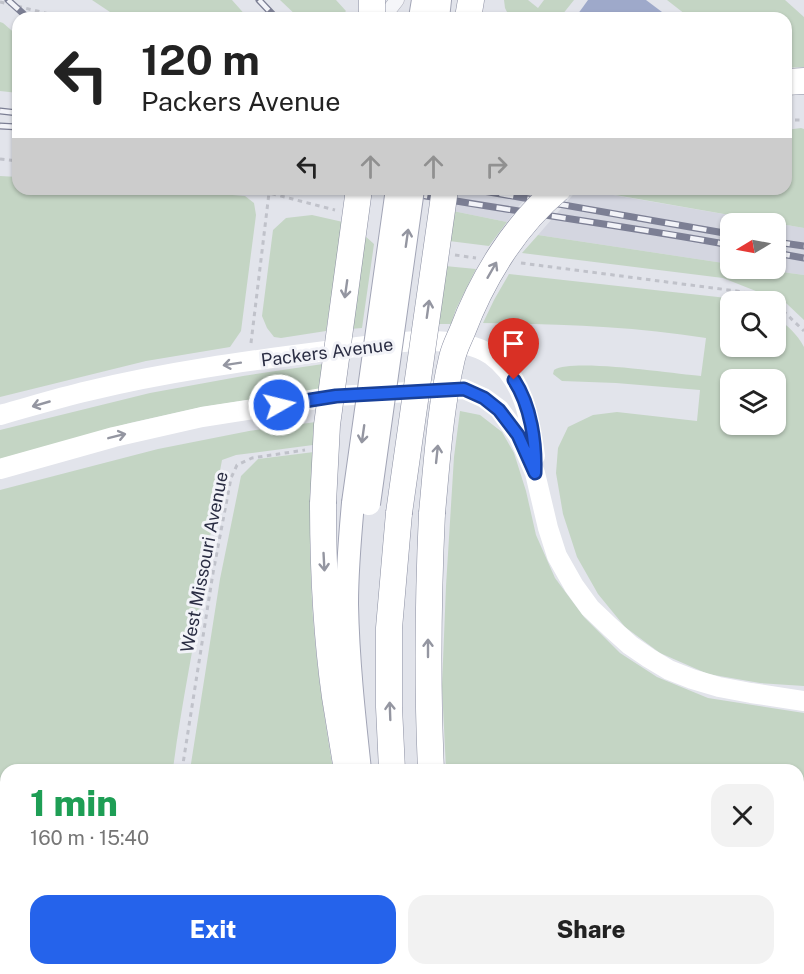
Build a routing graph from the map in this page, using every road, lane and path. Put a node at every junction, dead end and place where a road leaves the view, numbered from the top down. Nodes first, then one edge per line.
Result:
1 (397, 0) edge
2 (0, 2) edge
3 (41, 12) edge
4 (388, 12) edge
5 (269, 195) edge
6 (358, 195) edge
7 (396, 195) edge
8 (413, 195) edge
9 (444, 195) edge
10 (552, 195) edge
11 (786, 314) edge
12 (804, 331) edge
13 (249, 361) junction
14 (0, 415) edge
15 (314, 449) dead end
16 (0, 469) edge
17 (535, 473) junction
18 (361, 503) junction
19 (804, 700) edge
20 (183, 764) edge
21 (346, 764) edge
22 (359, 764) edge
23 (373, 764) edge
24 (392, 764) edge
25 (431, 764) edge

1 - 4 street
2 - 3 path
5 - 13 path
6 -> 21 highway, bridge
7 -> 18 main road, bridge
18 -> 8 main road, bridge
24 -> 9 highway, bridge
25 -> 10 highway, bridge
11 - 12 path
13 -> 14 main road, Packers Avenue
13 - 17 main road, Packers Avenue
15 - 20 path, West Missouri Avenue
16 -> 17 main road, Packers Avenue
17 - 19 main road, Packers Avenue
18 - 22 main road
18 - 23 main road

